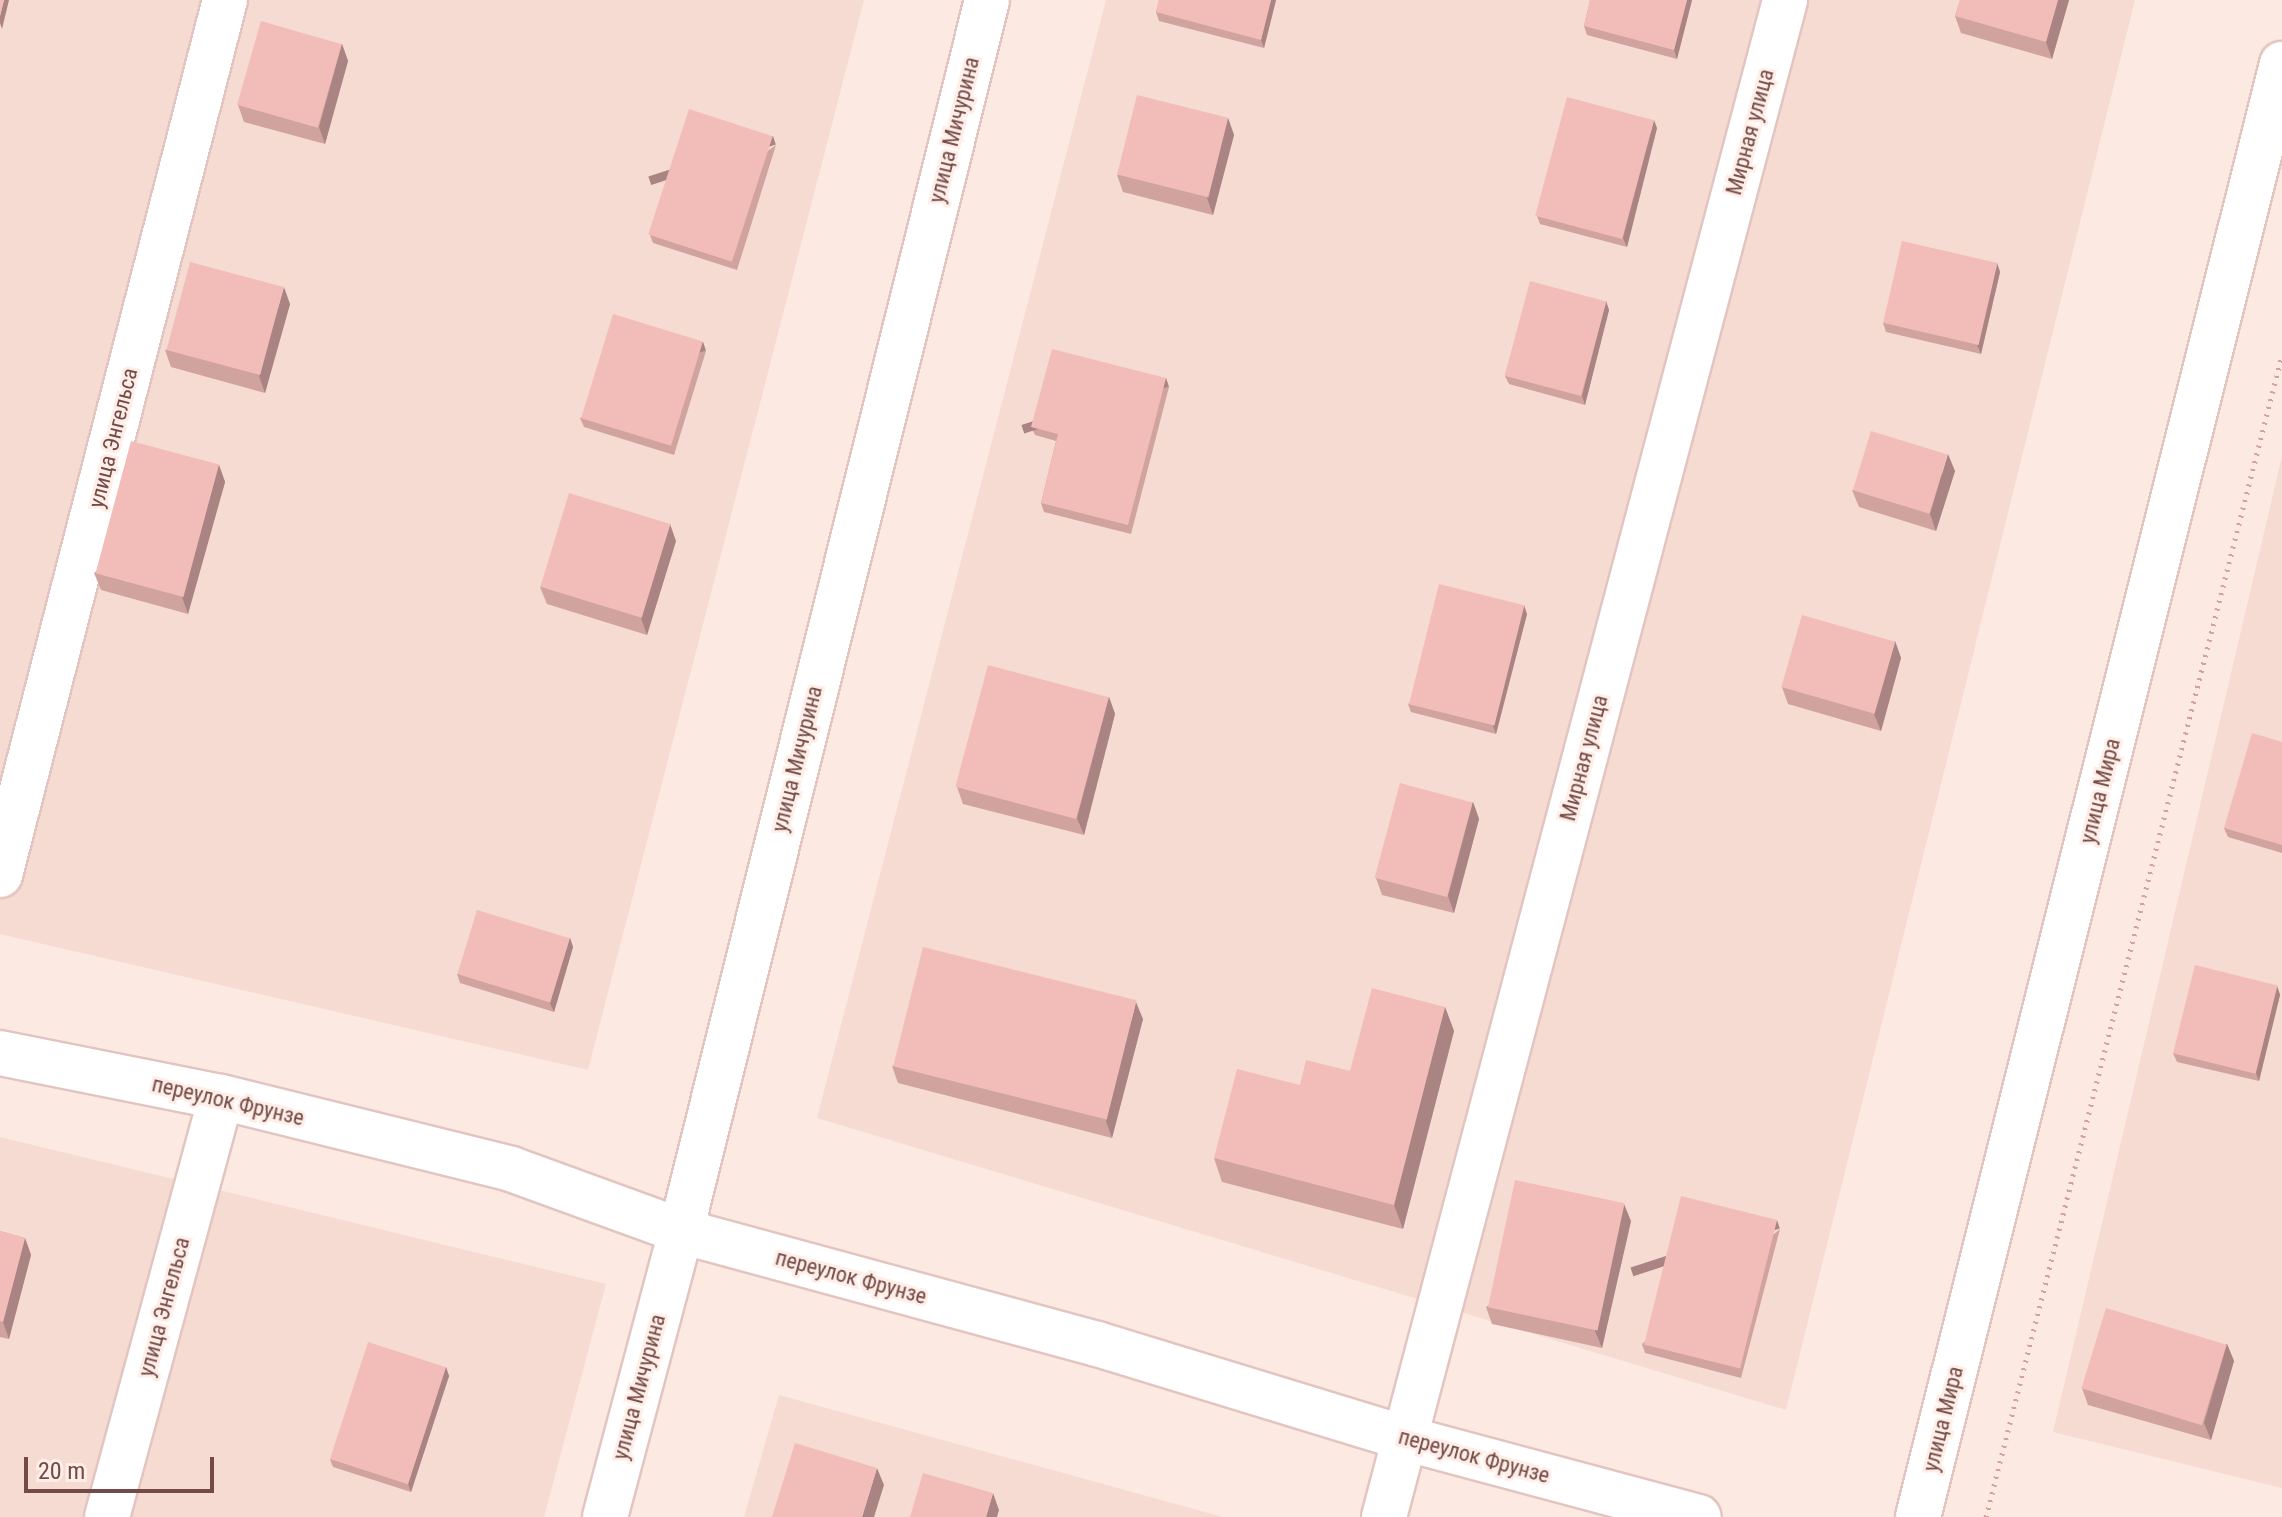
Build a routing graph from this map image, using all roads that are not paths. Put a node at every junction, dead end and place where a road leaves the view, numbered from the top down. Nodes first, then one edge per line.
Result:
1 (225, 0) edge
2 (987, 0) edge
3 (1785, 0) edge
4 (2282, 64) edge
5 (0, 875) edge
6 (0, 1053) edge
7 (221, 1097) junction
8 (681, 1231) junction
9 (1404, 1438) junction
10 (107, 1517) edge
11 (605, 1517) edge
12 (1384, 1517) edge
13 (1699, 1517) edge
14 (1918, 1517) edge

1 - 5 street, улица Энгельса
2 - 8 street, улица Мичурина
3 - 9 street, Мирная улица
4 - 14 street, улица Мира
6 - 7 street, переулок Фрунзе
7 - 8 street, переулок Фрунзе
7 - 10 street, улица Энгельса
8 - 9 street, переулок Фрунзе
8 - 11 street, улица Мичурина
9 - 12 street, Мирная улица
9 - 13 street, переулок Фрунзе

